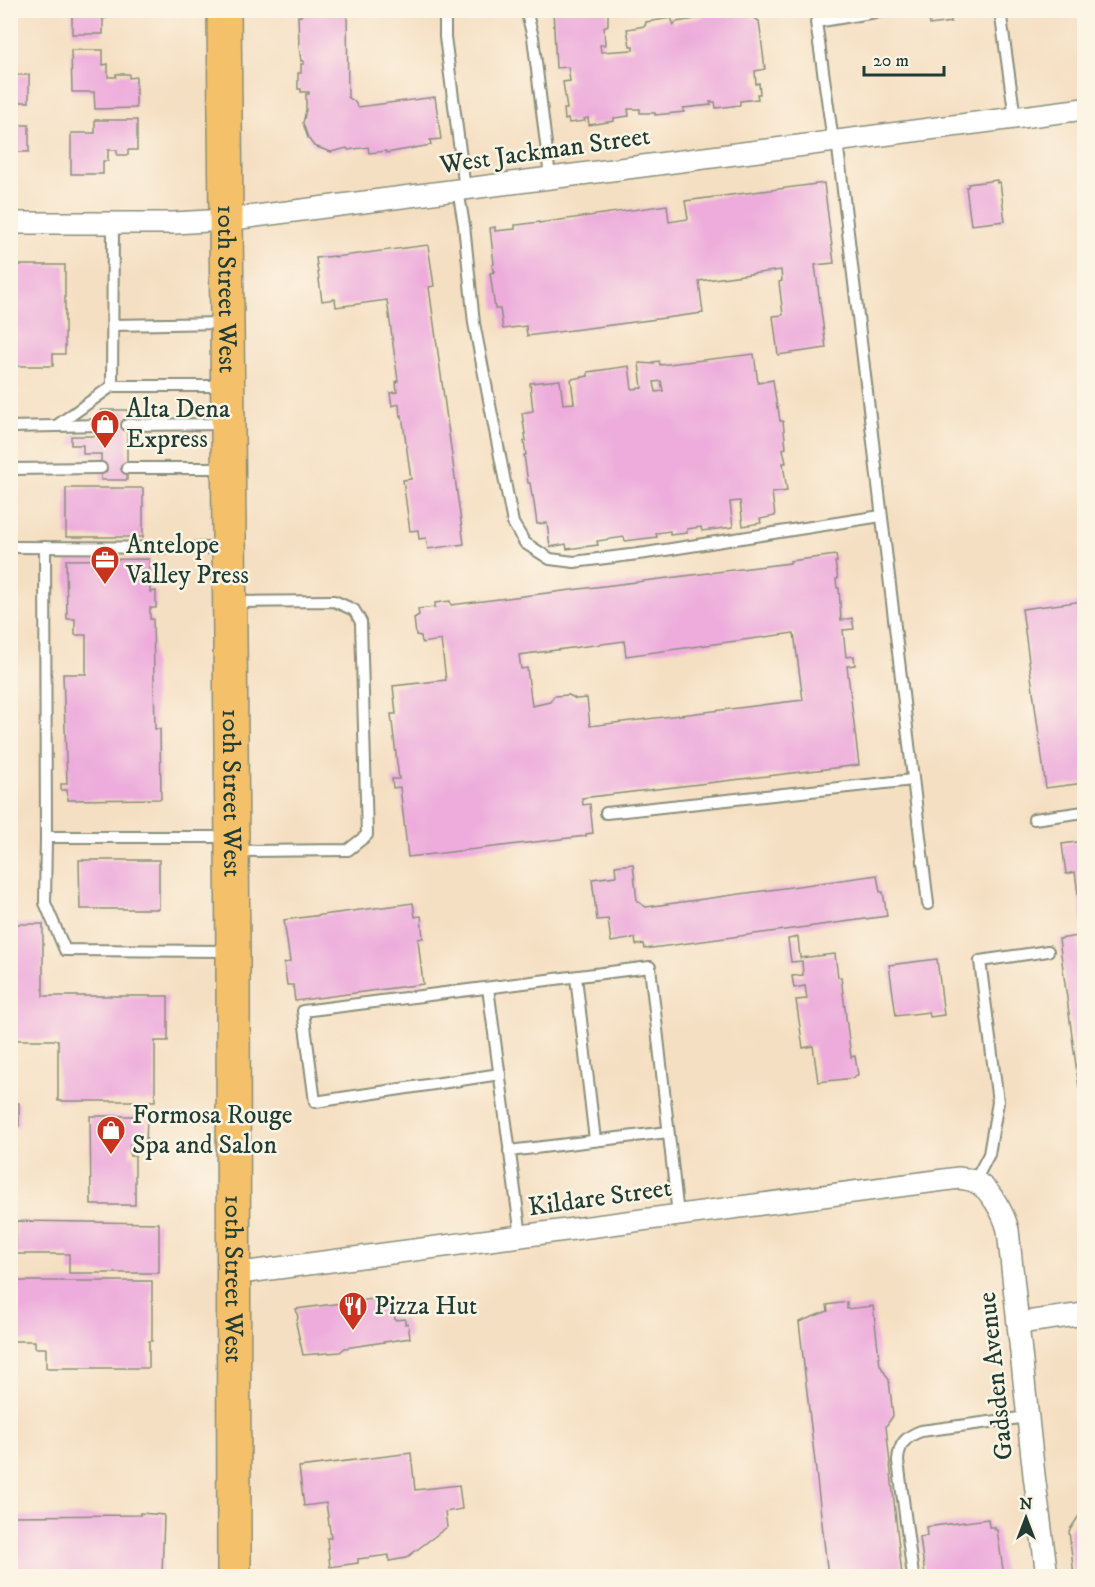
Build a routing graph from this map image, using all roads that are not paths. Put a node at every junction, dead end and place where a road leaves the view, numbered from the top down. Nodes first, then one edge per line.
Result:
1 (224, 10) edge
2 (445, 10) edge
3 (526, 10) edge
4 (888, 10) edge
5 (1000, 10) edge
6 (1084, 109) edge
7 (1015, 118) junction
8 (835, 140) junction
9 (550, 177) junction
10 (462, 189) junction
11 (225, 220) junction
12 (10, 223) edge
13 (113, 223) junction
14 (226, 323) junction
15 (113, 325) junction
16 (112, 386) junction
17 (227, 386) junction
18 (228, 424) junction
19 (100, 425) dead end
20 (127, 425) dead end
21 (56, 426) junction
22 (10, 427) edge
23 (101, 468) dead end
24 (127, 468) dead end
25 (229, 468) junction
26 (10, 469) edge
27 (881, 516) junction
28 (10, 547) edge
29 (45, 547) junction
30 (230, 548) junction
31 (230, 602) junction
32 (913, 780) junction
33 (1084, 812) edge
34 (606, 813) dead end
35 (1034, 819) dead end
36 (46, 837) junction
37 (231, 844) junction
38 (928, 904) dead end
39 (233, 951) junction
40 (1048, 951) dead end
41 (576, 977) junction
42 (488, 988) junction
43 (500, 1074) junction
44 (668, 1132) junction
45 (595, 1140) junction
46 (509, 1151) junction
47 (975, 1181) junction
48 (678, 1215) junction
49 (521, 1236) junction
50 (233, 1274) junction
51 (1084, 1314) edge
52 (1019, 1323) junction
53 (1029, 1417) junction
54 (234, 1576) edge
55 (913, 1576) edge
56 (1047, 1576) edge

1 - 11 main road, 10th Street West
2 - 10 lane
3 - 9 lane
4 - 8 lane
5 - 7 lane
6 - 7 street, West Jackman Street
7 - 8 street, West Jackman Street
8 - 9 street, West Jackman Street
8 - 27 lane
9 - 10 street, West Jackman Street
10 - 11 street, West Jackman Street
10 - 27 lane
11 - 13 street, West Jackman Street
11 - 14 main road, 10th Street West
12 - 13 street, West Jackman Street
13 - 15 lane
14 - 15 lane
14 - 17 main road, 10th Street West
15 - 16 lane
16 - 17 lane
16 - 21 lane
17 - 18 main road, 10th Street West
18 - 20 lane
18 - 25 main road, 10th Street West
19 - 21 lane
21 - 22 lane
23 - 26 lane
24 - 25 lane
25 - 30 main road, 10th Street West
27 - 32 lane
28 - 29 lane
29 - 30 lane
29 - 36 lane
30 - 31 main road, 10th Street West
31 - 37 main road, 10th Street West
31 - 37 lane
32 - 34 lane
32 - 38 lane
33 - 35 lane
36 - 37 lane
36 - 39 lane
37 - 39 main road, 10th Street West
39 - 50 main road, 10th Street West
40 - 47 lane
41 - 42 lane
41 - 44 lane
41 - 45 lane
42 - 43 lane
42 - 43 lane
43 - 46 lane
44 - 45 lane
44 - 48 lane
45 - 46 lane
46 - 49 lane
47 - 48 street, Kildare Street
47 - 52 street, Gadsden Avenue
48 - 49 street, Kildare Street
49 - 50 street, Kildare Street
50 - 54 main road, 10th Street West
51 - 52 street
52 - 53 street, Gadsden Avenue
53 - 55 lane
53 - 56 street, Gadsden Avenue

